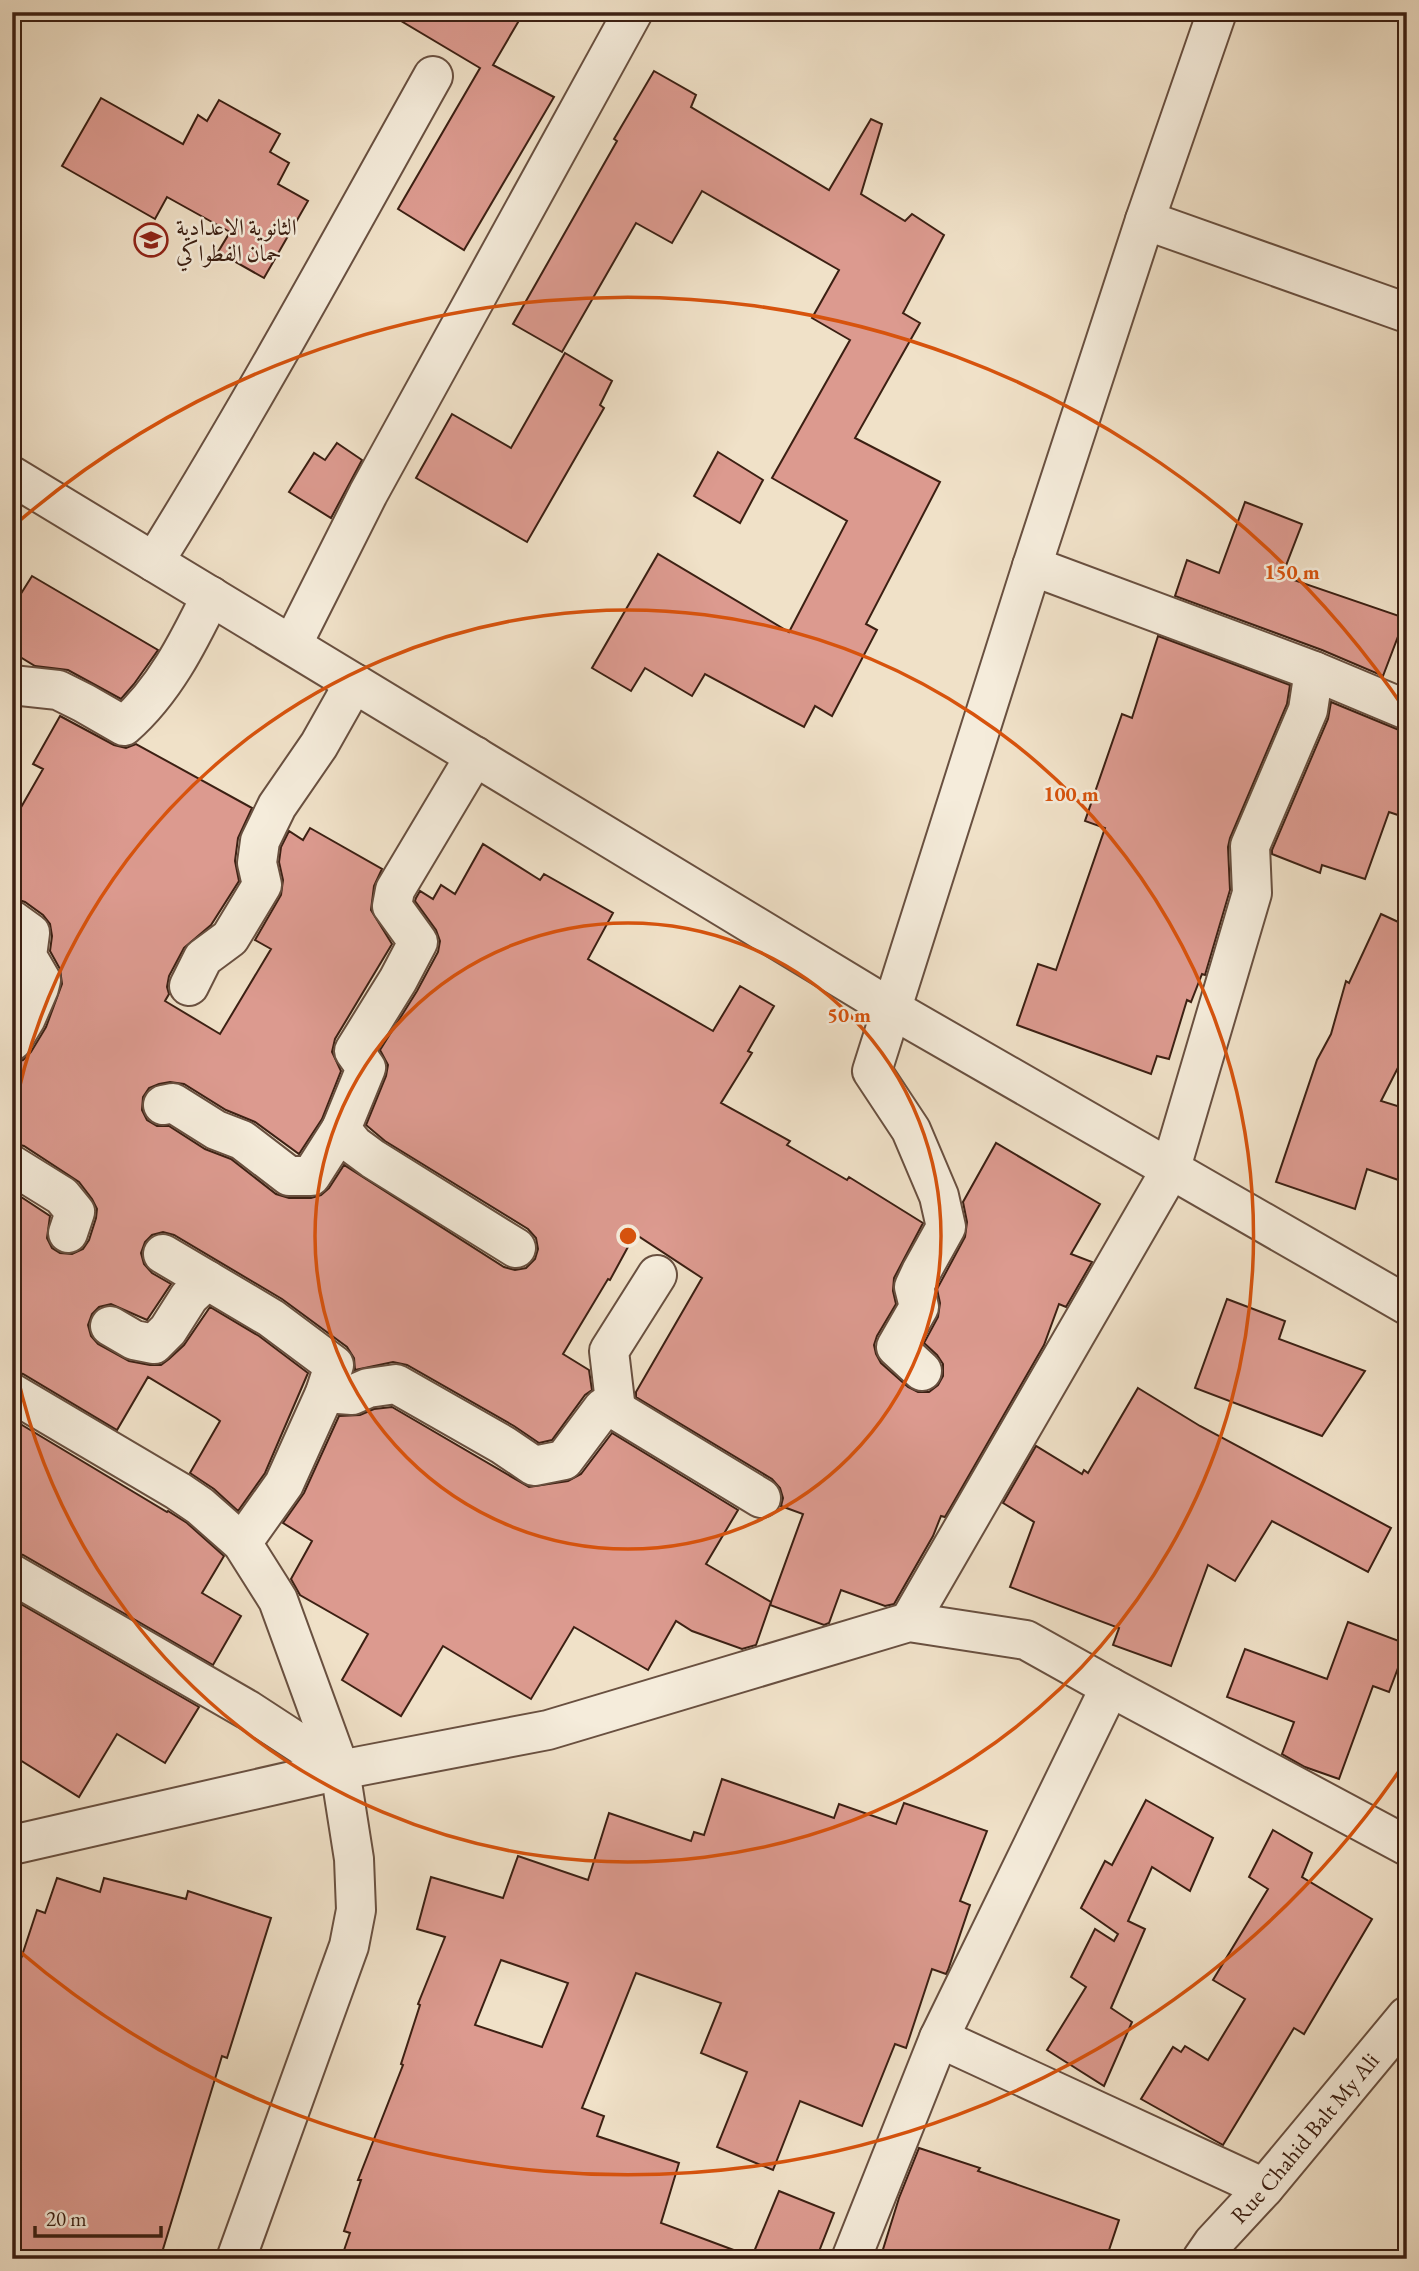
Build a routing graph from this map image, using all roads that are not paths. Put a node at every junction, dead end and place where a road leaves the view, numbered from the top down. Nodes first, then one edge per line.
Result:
1 (634, 12) edge
2 (1217, 12) edge
3 (433, 76) dead end
4 (1145, 220) junction
5 (1407, 313) edge
6 (12, 475) edge
7 (154, 562) junction
8 (1032, 566) junction
9 (211, 596) junction
10 (292, 645) junction
11 (1314, 671) junction
12 (354, 683) junction
13 (12, 685) edge
14 (1407, 710) edge
15 (475, 756) junction
16 (12, 920) edge
17 (189, 986) dead end
18 (892, 1009) junction
19 (12, 1041) edge
20 (163, 1105) dead end
21 (341, 1129) junction
22 (12, 1165) edge
23 (1170, 1171) junction
24 (68, 1233) dead end
25 (516, 1248) dead end
26 (163, 1254) dead end
27 (657, 1275) dead end
28 (207, 1280) junction
29 (1407, 1305) edge
30 (110, 1326) dead end
31 (922, 1371) dead end
32 (12, 1393) edge
33 (325, 1393) junction
34 (616, 1410) junction
35 (761, 1498) dead end
36 (242, 1543) junction
37 (12, 1574) edge
38 (909, 1622) junction
39 (1110, 1688) junction
40 (340, 1770) junction
41 (12, 1844) edge
42 (1407, 1846) edge
43 (1407, 2016) edge
44 (939, 2038) junction
45 (1264, 2188) junction
46 (236, 2259) edge
47 (851, 2259) edge
48 (1202, 2259) edge

1 - 10 street
2 - 4 street
3 - 7 street
4 - 5 street
4 - 8 street
6 - 7 street
7 - 9 street
8 - 11 street
8 - 18 street
9 - 10 street
9 - 13 street
10 - 12 street
11 - 14 street
11 - 23 street
12 - 15 street
12 - 17 street
15 - 18 street
15 - 21 street
16 - 19 street
18 - 23 street
18 - 31 street
20 - 21 street
21 - 25 street
22 - 24 street
23 - 29 street
23 - 38 street
26 - 28 street
27 - 34 street
28 - 30 street
28 - 33 street
32 - 36 street
33 - 34 street
33 - 36 street
34 - 35 street
36 - 40 street
37 - 40 street
38 - 39 street
38 - 40 street
39 - 42 street
39 - 44 street
40 - 41 street
40 - 46 street
43 - 45 street, Rue Chahid Balt My Ali
44 - 45 street
44 - 47 street
45 - 48 street, Rue Chahid Balt My Ali

